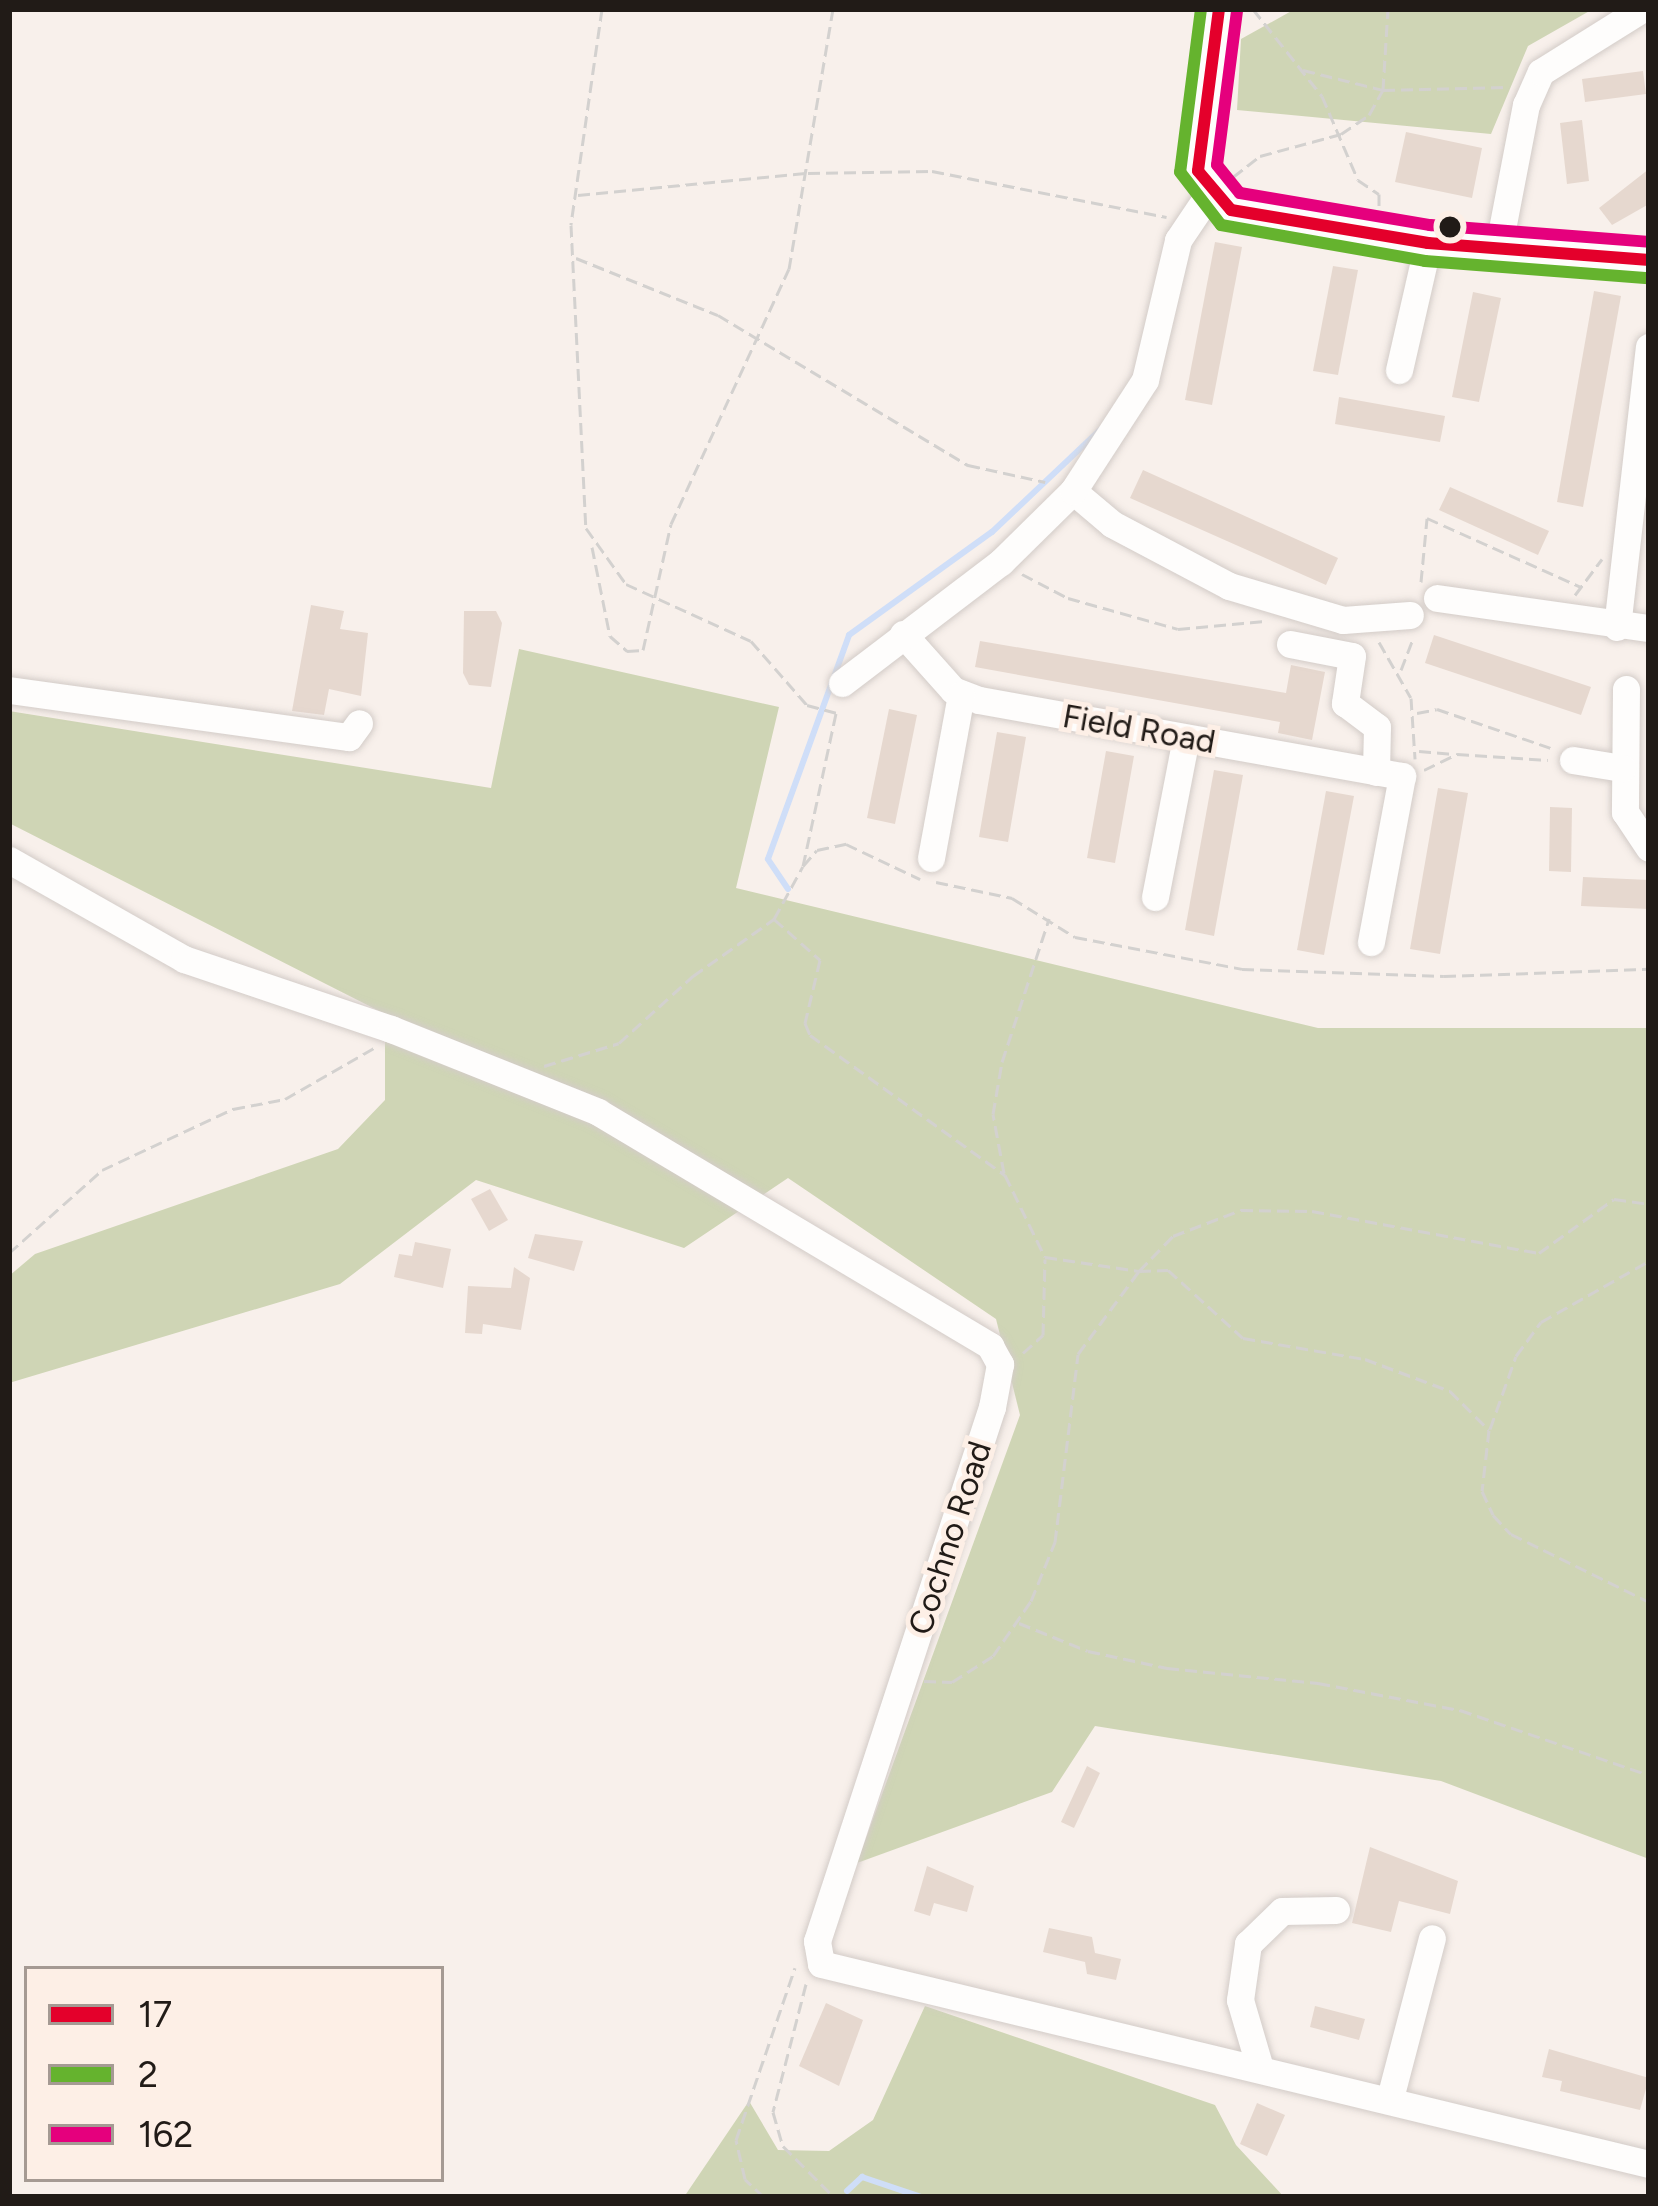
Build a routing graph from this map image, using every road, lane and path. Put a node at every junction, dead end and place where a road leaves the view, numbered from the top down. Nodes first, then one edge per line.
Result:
1 (602, 9) edge
2 (833, 9) edge
3 (1219, 9) edge
4 (1252, 9) edge
5 (1388, 9) edge
6 (1642, 9) edge
7 (1302, 70) junction
8 (1533, 88) junction
9 (1383, 90) junction
10 (1341, 134) junction
11 (808, 173) junction
12 (1209, 194) junction
13 (578, 195) junction
14 (1187, 220) junction
15 (1379, 234) junction
16 (1428, 243) junction
17 (1498, 250) junction
18 (574, 257) junction
19 (1649, 260) edge
20 (760, 344) junction
21 (1648, 360) edge
22 (1399, 370) dead end
23 (1037, 481) dead end
24 (1073, 491) junction
25 (592, 545) junction
26 (1604, 556) dead end
27 (1016, 571) dead end
28 (1581, 586) junction
29 (655, 602) junction
30 (1285, 604) junction
31 (1420, 610) junction
32 (1570, 620) junction
33 (1617, 627) junction
34 (1649, 628) edge
35 (903, 634) junction
36 (1370, 638) dead end
37 (1290, 644) dead end
38 (1400, 670) junction
39 (842, 683) joint
40 (1626, 689) dead end
41 (9, 690) edge
42 (961, 695) junction
43 (835, 713) junction
44 (1414, 714) junction
45 (359, 723) dead end
46 (1186, 738) junction
47 (1417, 750) junction
48 (1457, 754) junction
49 (1574, 760) junction
50 (1622, 768) junction
51 (1389, 774) junction
52 (1649, 848) edge
53 (931, 858) dead end
54 (9, 860) edge
55 (802, 866) junction
56 (1155, 897) dead end
57 (774, 919) junction
58 (1049, 919) junction
59 (1371, 942) dead end
60 (1649, 969) edge
61 (392, 1029) junction
62 (510, 1076) junction
63 (1005, 1175) junction
64 (1649, 1204) edge
65 (9, 1253) edge
66 (1046, 1257) junction
67 (1649, 1261) edge
68 (1138, 1271) junction
69 (998, 1358) junction
70 (1489, 1430) junction
71 (1649, 1601) edge
72 (1017, 1622) junction
73 (904, 1681) junction
74 (1649, 1775) edge
75 (1336, 1910) dead end
76 (1432, 1938) dead end
77 (818, 1959) junction
78 (1260, 2068) junction
79 (1390, 2098) junction
80 (1649, 2164) edge
81 (764, 2197) edge
82 (834, 2197) edge

1 - 13 path
2 - 11 path
3 - 12 street
4 - 7 path
5 - 9 path
6 - 8 street
7 - 9 path
7 - 10 path
8 - 9 path
8 - 17 street
9 - 10 path
10 - 12 path
10 - 15 path
11 - 13 path
11 - 14 path
11 - 20 path
12 - 14 street
12 - 15 street
13 - 18 path
14 - 24 street
15 - 16 street
16 - 17 street
16 - 22 street
17 - 19 street
18 - 20 path
18 - 25 path
20 - 23 path
20 - 29 path
21 - 33 street
24 - 30 street
24 - 35 street
25 - 29 path
25 - 29 path
26 - 28 path
27 - 30 path
28 - 31 path
28 - 32 path
29 - 43 path
30 - 31 street
31 - 32 street
31 - 38 path
32 - 33 street
33 - 34 street
35 - 39 street
35 - 42 street
36 - 38 path
37 - 51 street
38 - 44 path
39 - 43 path
40 - 50 street
41 - 45 street
42 - 46 street, Field Road
42 - 53 street
43 - 55 path
44 - 47 path
44 - 49 path
46 - 51 street, Field Road
46 - 56 street
47 - 48 path
47 - 48 path
48 - 49 path
49 - 50 street
50 - 52 street
51 - 59 street
54 - 61 street
55 - 57 path
55 - 58 path
57 - 62 path
57 - 63 path
58 - 60 path
58 - 63 path
61 - 62 street
61 - 65 path
62 - 69 street
63 - 66 path
64 - 68 path
66 - 68 path
66 - 69 path
67 - 70 path
68 - 70 path
68 - 72 path
69 - 73 street, Cochno Road
70 - 71 path
72 - 73 path
72 - 74 path
73 - 77 street, Cochno Road
75 - 78 street
76 - 79 street
77 - 78 street
77 - 81 path
77 - 82 path
78 - 79 street
79 - 80 street

